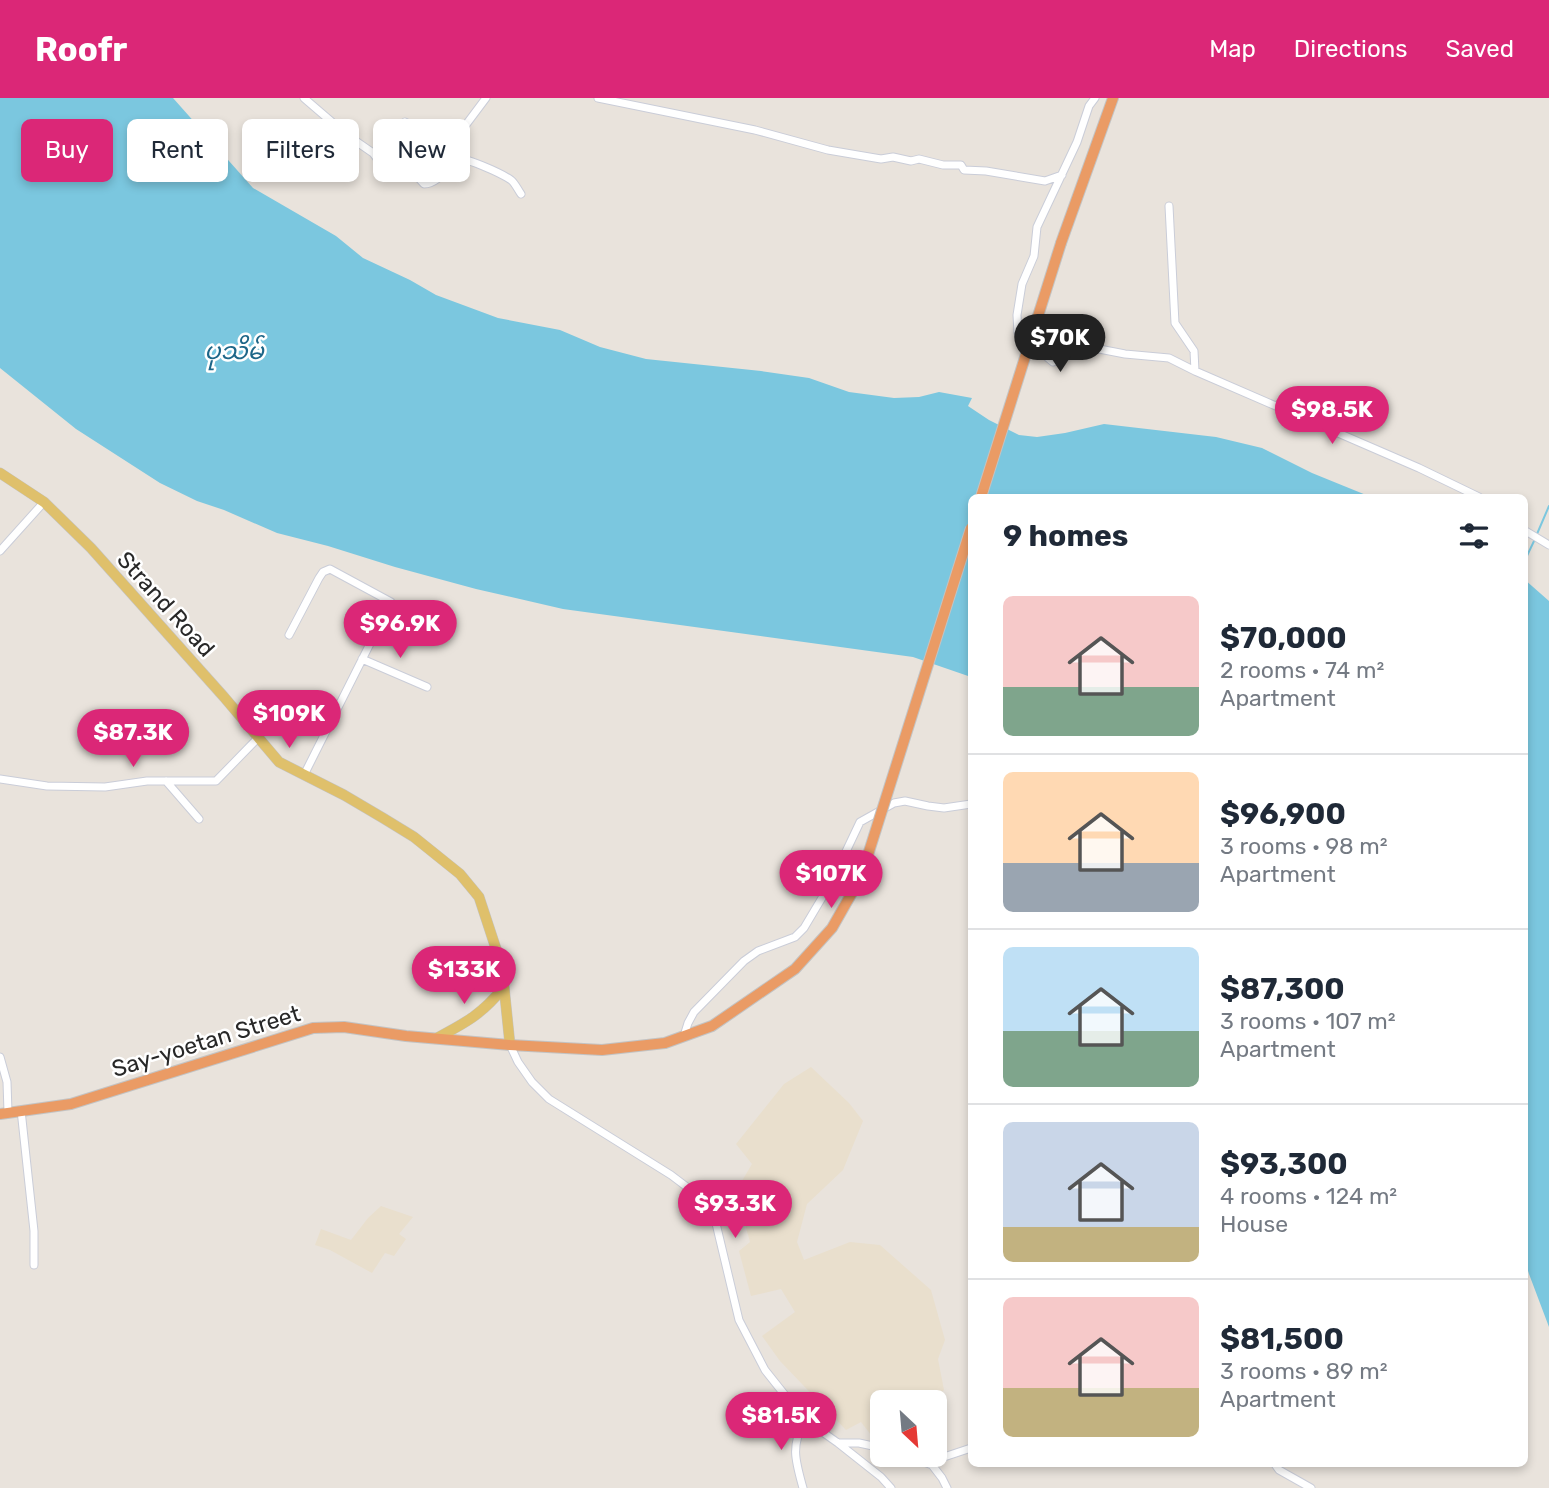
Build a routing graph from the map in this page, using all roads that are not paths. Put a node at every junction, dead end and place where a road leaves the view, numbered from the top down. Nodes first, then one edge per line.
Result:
1 (304, 98) edge
2 (486, 98) edge
3 (598, 98) edge
4 (1095, 98) edge
5 (1113, 98) edge
6 (470, 119) edge
7 (373, 153) edge
8 (470, 161) edge
9 (1062, 175) junction
10 (521, 194) dead end
11 (1169, 206) dead end
12 (1195, 371) junction
13 (0, 473) edge
14 (982, 494) edge
15 (1473, 494) edge
16 (44, 502) junction
17 (1528, 532) edge
18 (968, 538) edge
19 (1549, 545) edge
20 (0, 551) edge
21 (289, 635) dead end
22 (362, 659) junction
23 (427, 688) dead end
24 (258, 737) junction
25 (304, 775) junction
26 (0, 779) edge
27 (166, 781) junction
28 (968, 804) edge
29 (199, 819) dead end
30 (504, 987) junction
31 (684, 1036) junction
32 (437, 1038) junction
33 (510, 1045) junction
34 (0, 1057) edge
35 (21, 1110) junction
36 (4, 1113) edge
37 (34, 1265) dead end
38 (804, 1419) junction
39 (838, 1443) junction
40 (870, 1445) edge
41 (968, 1449) edge
42 (947, 1456) edge
43 (934, 1467) edge
44 (1277, 1467) edge
45 (803, 1488) edge
46 (891, 1488) edge
47 (947, 1488) edge
48 (1311, 1488) edge

1 - 7 street
2 - 6 street
3 - 9 street
4 - 9 street
5 - 14 highway, bridge
8 - 10 street
9 - 12 street
11 - 12 street
12 - 15 street
13 - 16 main road, Strand Road
16 - 20 street
16 - 24 main road, Strand Road
17 - 19 street
18 - 31 highway, Say-yoetan Street, bridge
21 - 22 street
22 - 23 street
22 - 25 street
24 - 25 main road, Strand Road
24 - 27 street
25 - 30 main road, Strand Road
26 - 27 street
27 - 29 street
28 - 31 street
30 - 32 main road
30 - 33 main road, Strand Road
31 - 33 highway, Say-yoetan Street
32 - 33 highway, Say-yoetan Street
32 - 35 highway, Say-yoetan Street
33 - 38 street
34 - 36 street
35 - 36 highway, Say-yoetan Street
35 - 37 street
38 - 39 street
38 - 45 street
39 - 40 street
39 - 46 street
41 - 42 street
43 - 47 street
44 - 48 street

